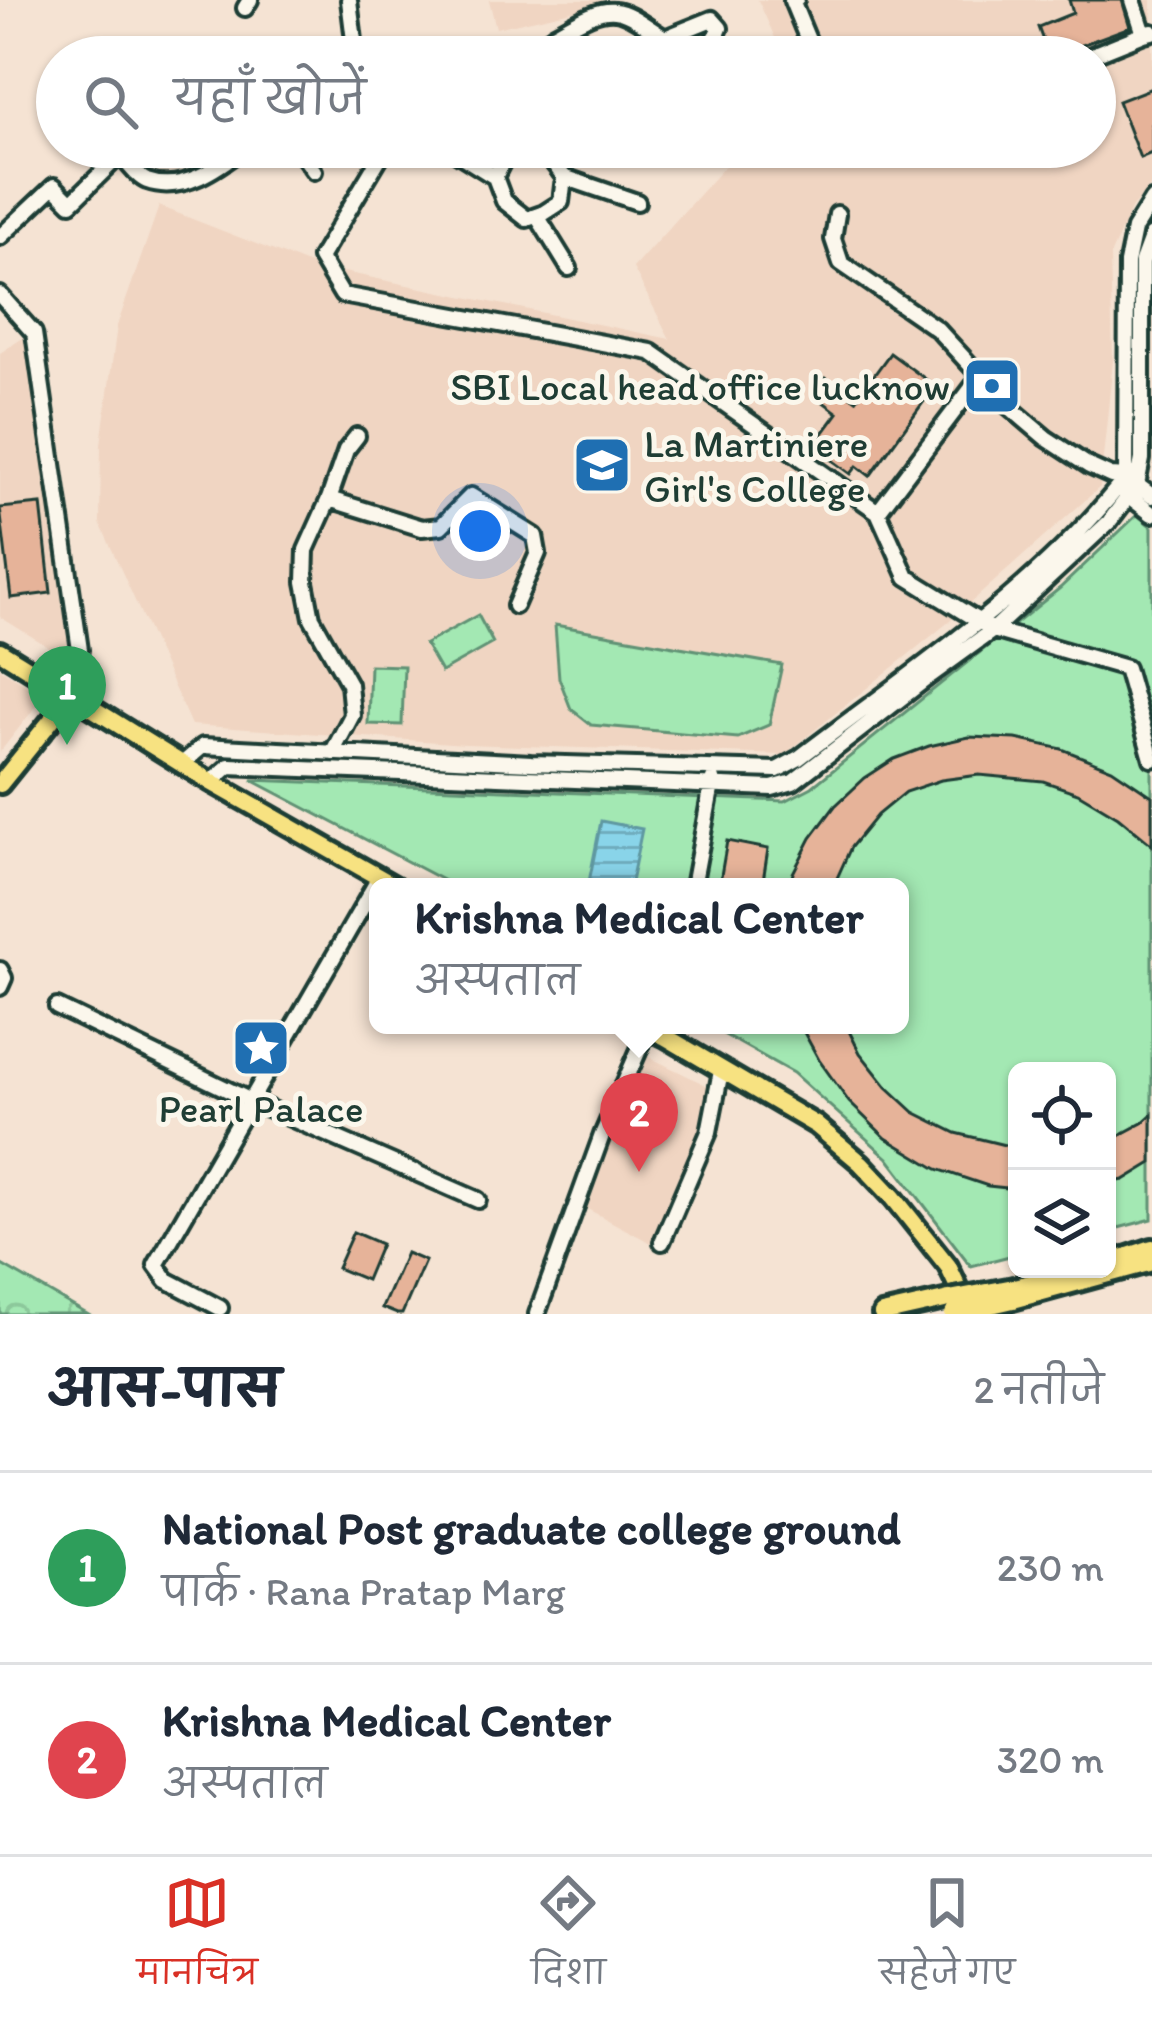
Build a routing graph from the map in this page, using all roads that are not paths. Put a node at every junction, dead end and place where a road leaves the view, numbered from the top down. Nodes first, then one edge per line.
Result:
1 (349, 0) edge
2 (796, 0) edge
3 (1133, 0) edge
4 (1148, 33) edge
5 (353, 36) edge
6 (553, 36) edge
7 (661, 36) edge
8 (806, 36) edge
9 (1116, 46) edge
10 (106, 168) edge
11 (132, 168) edge
12 (218, 168) edge
13 (312, 168) edge
14 (374, 168) edge
15 (481, 168) edge
16 (500, 168) edge
17 (557, 168) edge
18 (314, 171) dead end
19 (495, 177) junction
20 (564, 177) junction
21 (1152, 200) edge
22 (637, 202) dead end
23 (837, 214) dead end
24 (536, 216) junction
25 (1152, 235) edge
26 (0, 237) edge
27 (569, 268) dead end
28 (0, 295) edge
29 (980, 377) junction
30 (357, 436) dead end
31 (1125, 485) junction
32 (1152, 496) edge
33 (329, 499) junction
34 (878, 512) junction
35 (1152, 514) edge
36 (515, 606) dead end
37 (978, 622) junction
38 (993, 630) junction
39 (80, 650) dead end
40 (0, 651) edge
41 (70, 697) junction
42 (332, 753) junction
43 (1152, 759) edge
44 (182, 764) junction
45 (715, 768) junction
46 (211, 782) junction
47 (0, 784) edge
48 (712, 785) junction
49 (381, 878) edge
50 (695, 878) edge
51 (369, 912) edge
52 (0, 970) edge
53 (0, 987) edge
54 (57, 1007) dead end
55 (642, 1034) edge
56 (671, 1034) edge
57 (722, 1071) junction
58 (249, 1100) junction
59 (478, 1200) dead end
60 (662, 1242) dead end
61 (1152, 1248) edge
62 (1116, 1259) edge
63 (1152, 1262) edge
64 (1060, 1278) edge
65 (1014, 1293) junction
66 (220, 1308) dead end
67 (951, 1309) edge
68 (537, 1314) edge
69 (882, 1314) edge
70 (970, 1314) edge

1 - 5 street
2 - 8 street
3 - 4 street
4 - 9 street
6 - 7 street
10 - 26 street
11 - 12 street
13 - 18 street
14 - 34 street
15 - 19 street
16 - 19 street
17 - 20 street
19 - 24 street
20 - 22 street
20 - 24 street
21 - 31 street
23 - 29 street
24 - 27 street
25 - 31 street
28 - 39 street
29 - 31 street
29 - 34 street
30 - 33 street
31 - 32 street
31 - 35 street
31 - 37 street
31 - 38 street
33 - 36 street
33 - 42 street
34 - 37 street
37 - 38 street
37 - 45 street
38 - 43 street
38 - 48 street
40 - 41 main road
41 - 44 main road
41 - 47 main road
42 - 44 street
42 - 45 street
44 - 46 main road
45 - 48 street
46 - 48 street
46 - 49 main road
48 - 50 street
51 - 58 street
52 - 53 street
54 - 58 street
55 - 68 street
56 - 57 main road
57 - 60 street
57 - 70 main road
58 - 59 street
58 - 66 street
61 - 62 main road
63 - 65 main road
64 - 65 main road
65 - 67 main road, bridge
67 - 69 main road

